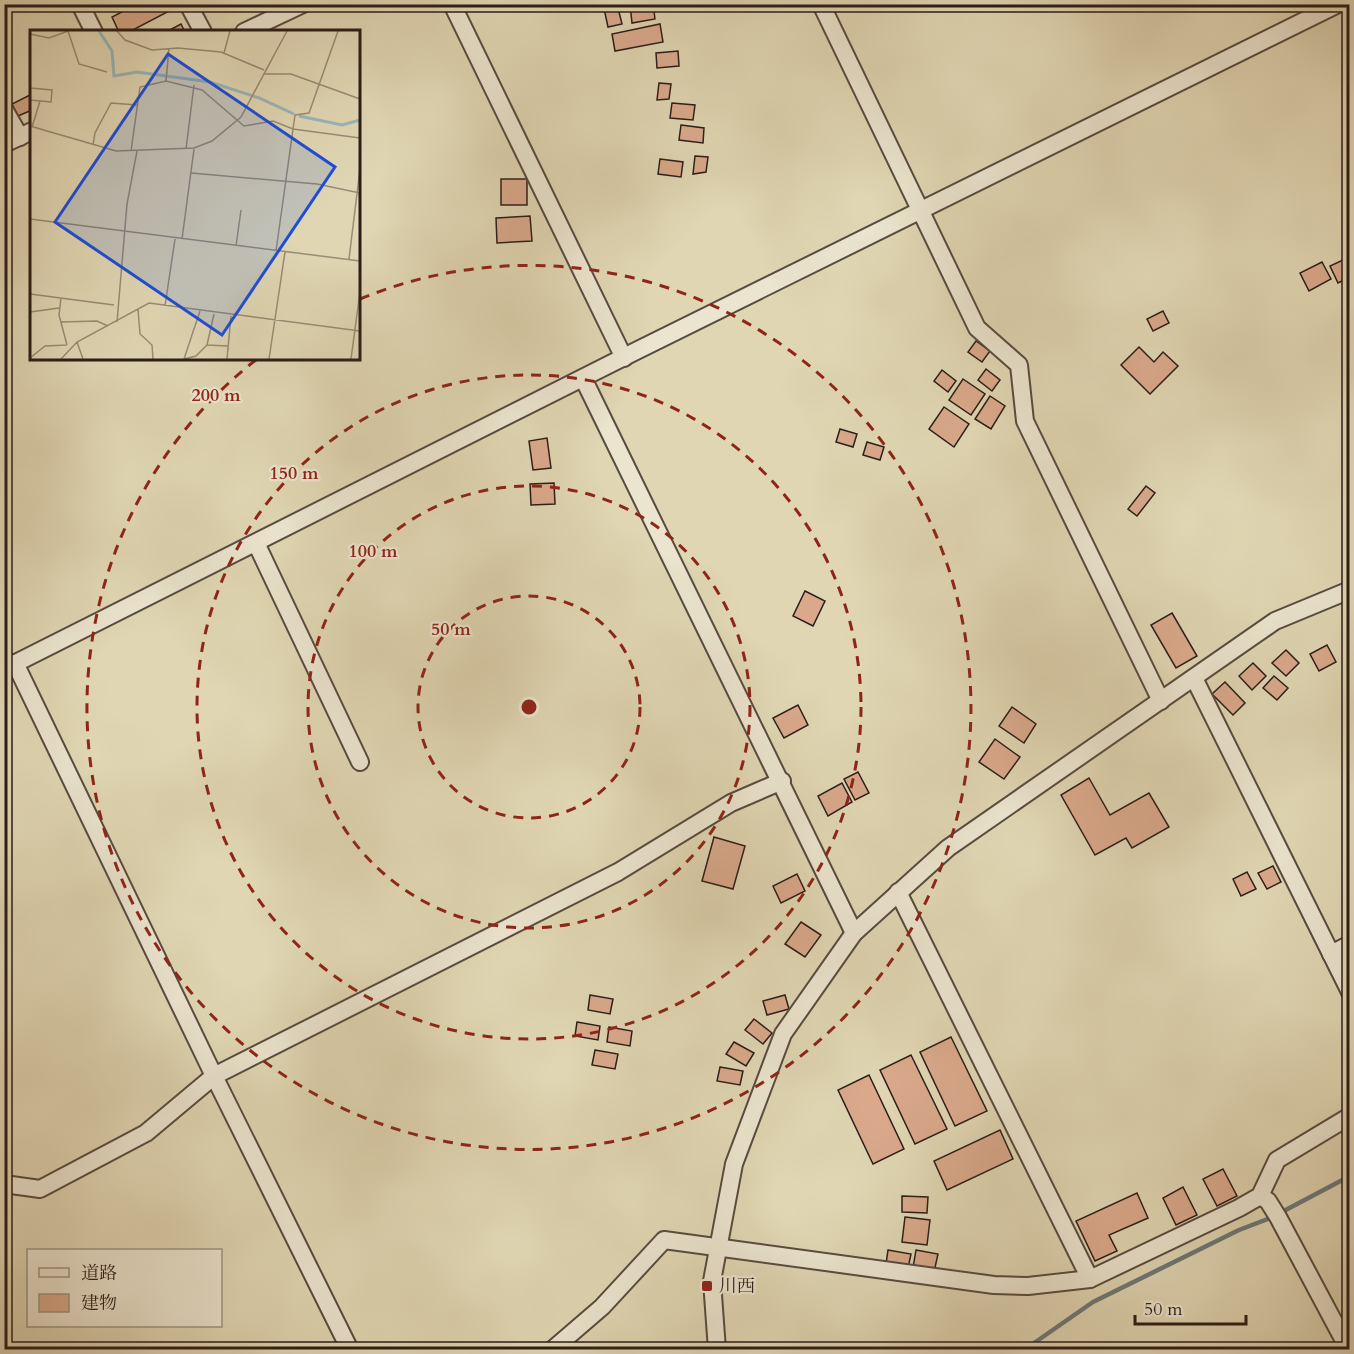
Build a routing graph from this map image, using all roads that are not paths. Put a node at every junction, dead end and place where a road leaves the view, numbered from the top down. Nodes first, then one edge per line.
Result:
1 (80, 4) edge
2 (188, 4) edge
3 (303, 4) edge
4 (452, 4) edge
5 (821, 4) edge
6 (1338, 4) edge
7 (93, 30) edge
8 (201, 30) edge
9 (248, 30) edge
10 (4, 109) edge
11 (18, 137) edge
12 (922, 212) junction
13 (624, 358) junction
14 (583, 378) junction
15 (256, 543) junction
16 (1350, 590) edge
17 (10, 666) edge
18 (1194, 678) junction
19 (1161, 701) junction
20 (360, 762) dead end
21 (782, 781) junction
22 (898, 892) junction
23 (854, 933) junction
24 (1350, 944) edge
25 (1331, 954) junction
26 (1350, 992) edge
27 (214, 1076) junction
28 (1350, 1116) edge
29 (4, 1184) edge
30 (1260, 1197) junction
31 (718, 1248) junction
32 (1090, 1279) junction
33 (350, 1350) edge
34 (552, 1350) edge
35 (717, 1350) edge
36 (1350, 1350) edge

1 - 7 street
2 - 8 street
3 - 9 street
4 - 13 street
5 - 12 street
6 - 12 street
10 - 11 street
12 - 13 street
12 - 19 street
13 - 14 street
14 - 15 street
14 - 21 street
15 - 17 street
15 - 20 street
16 - 18 street
17 - 27 street
18 - 19 street
18 - 25 street
19 - 22 street
21 - 23 street
21 - 27 street
22 - 23 street
22 - 32 street
23 - 31 street
24 - 25 street
25 - 26 street
27 - 29 street
27 - 33 street
28 - 30 street
30 - 32 street
30 - 36 street
31 - 32 street
31 - 34 street
31 - 35 street

